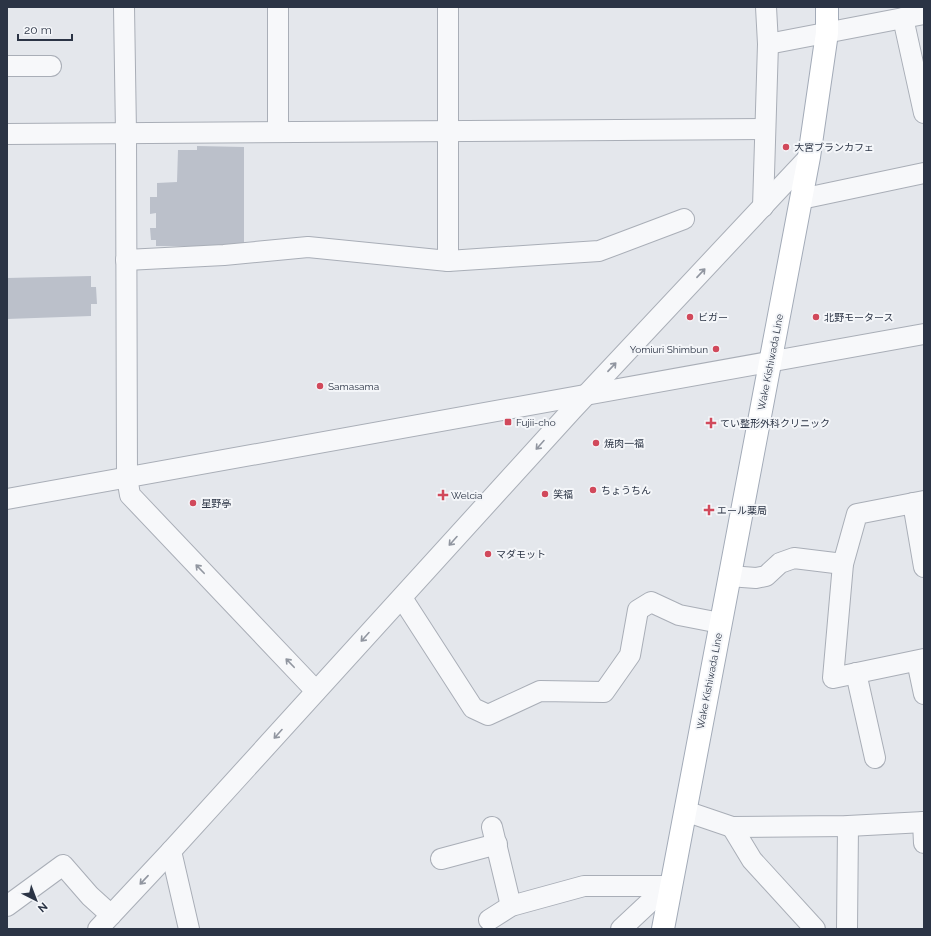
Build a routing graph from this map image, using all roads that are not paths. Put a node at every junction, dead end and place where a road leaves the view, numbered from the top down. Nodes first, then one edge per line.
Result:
1 (124, 7) edge
2 (278, 7) edge
3 (448, 7) edge
4 (766, 7) edge
5 (827, 7) edge
6 (924, 14) edge
7 (903, 18) junction
8 (827, 33) junction
9 (768, 44) junction
10 (7, 66) edge
11 (51, 66) dead end
12 (924, 113) edge
13 (765, 129) junction
14 (278, 132) junction
15 (448, 132) junction
16 (126, 133) junction
17 (7, 134) edge
18 (809, 157) junction
19 (924, 174) edge
20 (801, 199) junction
21 (763, 207) junction
22 (684, 219) dead end
23 (126, 260) junction
24 (448, 261) junction
25 (924, 334) edge
26 (769, 363) junction
27 (585, 396) junction
28 (127, 477) junction
29 (7, 499) edge
30 (919, 502) edge
31 (843, 564) junction
32 (924, 567) edge
33 (729, 576) junction
34 (402, 598) junction
35 (720, 623) junction
36 (920, 660) edge
37 (856, 673) junction
38 (316, 691) junction
39 (924, 694) edge
40 (875, 758) dead end
41 (685, 811) junction
42 (924, 822) edge
43 (848, 826) junction
44 (732, 827) junction
45 (924, 843) edge
46 (171, 851) junction
47 (441, 859) dead end
48 (669, 886) junction
49 (7, 906) edge
50 (511, 906) junction
51 (489, 920) dead end
52 (105, 922) edge
53 (189, 929) edge
54 (621, 929) edge
55 (663, 929) edge
56 (815, 929) edge
57 (847, 929) edge

1 - 16 street
2 - 14 street
3 - 15 street
4 - 9 street
5 - 8 main road, Wake Kishiwada Line
6 - 7 street
7 - 8 street
7 - 12 street
8 - 9 street
8 - 18 main road, Wake Kishiwada Line
9 - 13 street
10 - 11 street
13 - 15 street
13 - 21 street
14 - 15 street
14 - 16 street
15 - 24 street
16 - 17 street
16 - 23 street
18 - 20 main road, Wake Kishiwada Line
18 - 21 street
19 - 20 street
20 - 26 main road, Wake Kishiwada Line
27 -> 21 street
22 - 24 street
23 - 24 street
23 - 28 street
25 - 26 street
26 - 27 street
26 - 33 main road, Wake Kishiwada Line
27 - 28 street
27 -> 34 street
28 - 29 street
38 -> 28 street
30 - 31 street
30 - 32 street
31 - 33 street
31 - 37 street
33 - 35 main road, Wake Kishiwada Line
34 - 35 street
34 -> 38 street
35 - 41 main road, Wake Kishiwada Line
36 - 37 street
36 - 39 street
37 - 40 street
38 -> 46 street
41 - 44 street
41 - 48 main road, Wake Kishiwada Line
42 - 43 street
42 - 45 street
43 - 44 street
43 - 57 street
44 - 56 street
46 -> 52 street
46 - 53 street
47 - 50 street
48 - 50 street
48 - 54 street
48 - 55 main road, Wake Kishiwada Line
49 - 52 street
50 - 51 street

